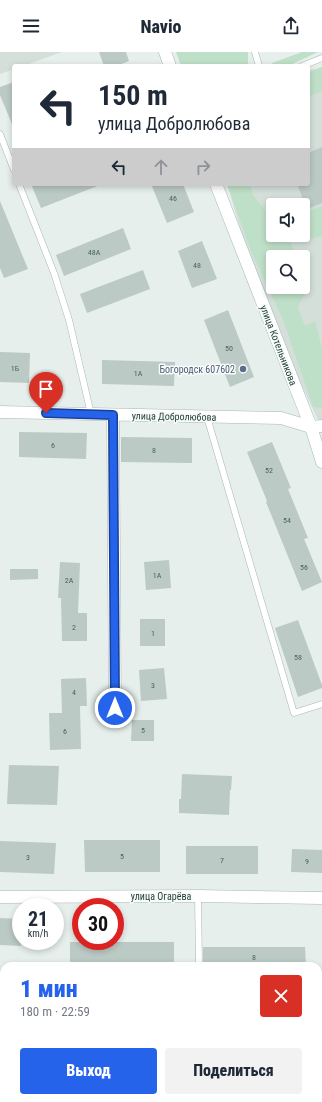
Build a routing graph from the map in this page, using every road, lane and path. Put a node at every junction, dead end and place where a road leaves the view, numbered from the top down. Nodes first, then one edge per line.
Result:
1 (165, 52) edge
2 (255, 52) edge
3 (322, 58) edge
4 (169, 64) edge
5 (258, 64) edge
6 (307, 64) edge
7 (0, 134) edge
8 (12, 165) edge
9 (20, 186) edge
10 (217, 186) edge
11 (0, 412) edge
12 (91, 414) junction
13 (113, 415) junction
14 (207, 417) junction
15 (317, 426) edge
16 (322, 462) edge
17 (322, 704) edge
18 (115, 708) dead end
19 (198, 896) junction
20 (0, 897) edge
21 (322, 898) edge
22 (199, 962) edge

1 - 4 street
2 - 5 lane
3 - 6 lane
7 - 8 lane
9 - 12 lane
10 - 15 street, улица Котельникова
11 - 12 street, улица Добролюбова
12 - 13 street, улица Добролюбова
13 - 14 street, улица Добролюбова
13 - 18 street
14 - 15 street, улица Добролюбова
14 - 17 lane
15 - 16 street, улица Котельникова
19 - 20 street, улица Огарёва
19 - 21 street, улица Огарёва
19 - 22 lane

